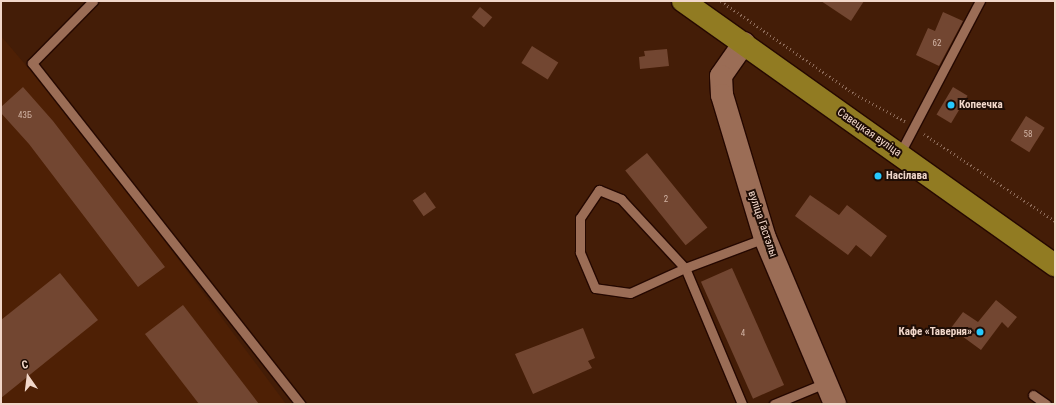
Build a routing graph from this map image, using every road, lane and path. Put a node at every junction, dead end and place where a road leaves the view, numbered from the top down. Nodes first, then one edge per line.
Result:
1 (94, 1) edge
2 (683, 1) edge
3 (721, 1) edge
4 (980, 1) edge
5 (744, 43) junction
6 (914, 127) junction
7 (900, 155) junction
8 (1055, 221) edge
9 (765, 238) junction
10 (1055, 265) edge
11 (685, 268) junction
12 (825, 383) junction
13 (1033, 395) dead end
14 (300, 404) edge
15 (742, 404) edge
16 (774, 404) edge
17 (835, 404) edge
18 (1046, 404) edge

1 - 14 lane
2 - 5 main road, Савецкая вуліца
3 - 6 path
4 - 6 lane
5 - 7 main road, Савецкая вуліца
5 - 9 street, вуліца Гастэлы
6 - 7 lane
6 - 8 path
7 - 10 main road, Савецкая вуліца
9 - 11 lane
9 - 12 street, вуліца Гастэлы
11 - 11 lane
11 - 15 lane
12 - 16 lane
12 - 17 street, вуліца Гастэлы
13 - 18 lane

